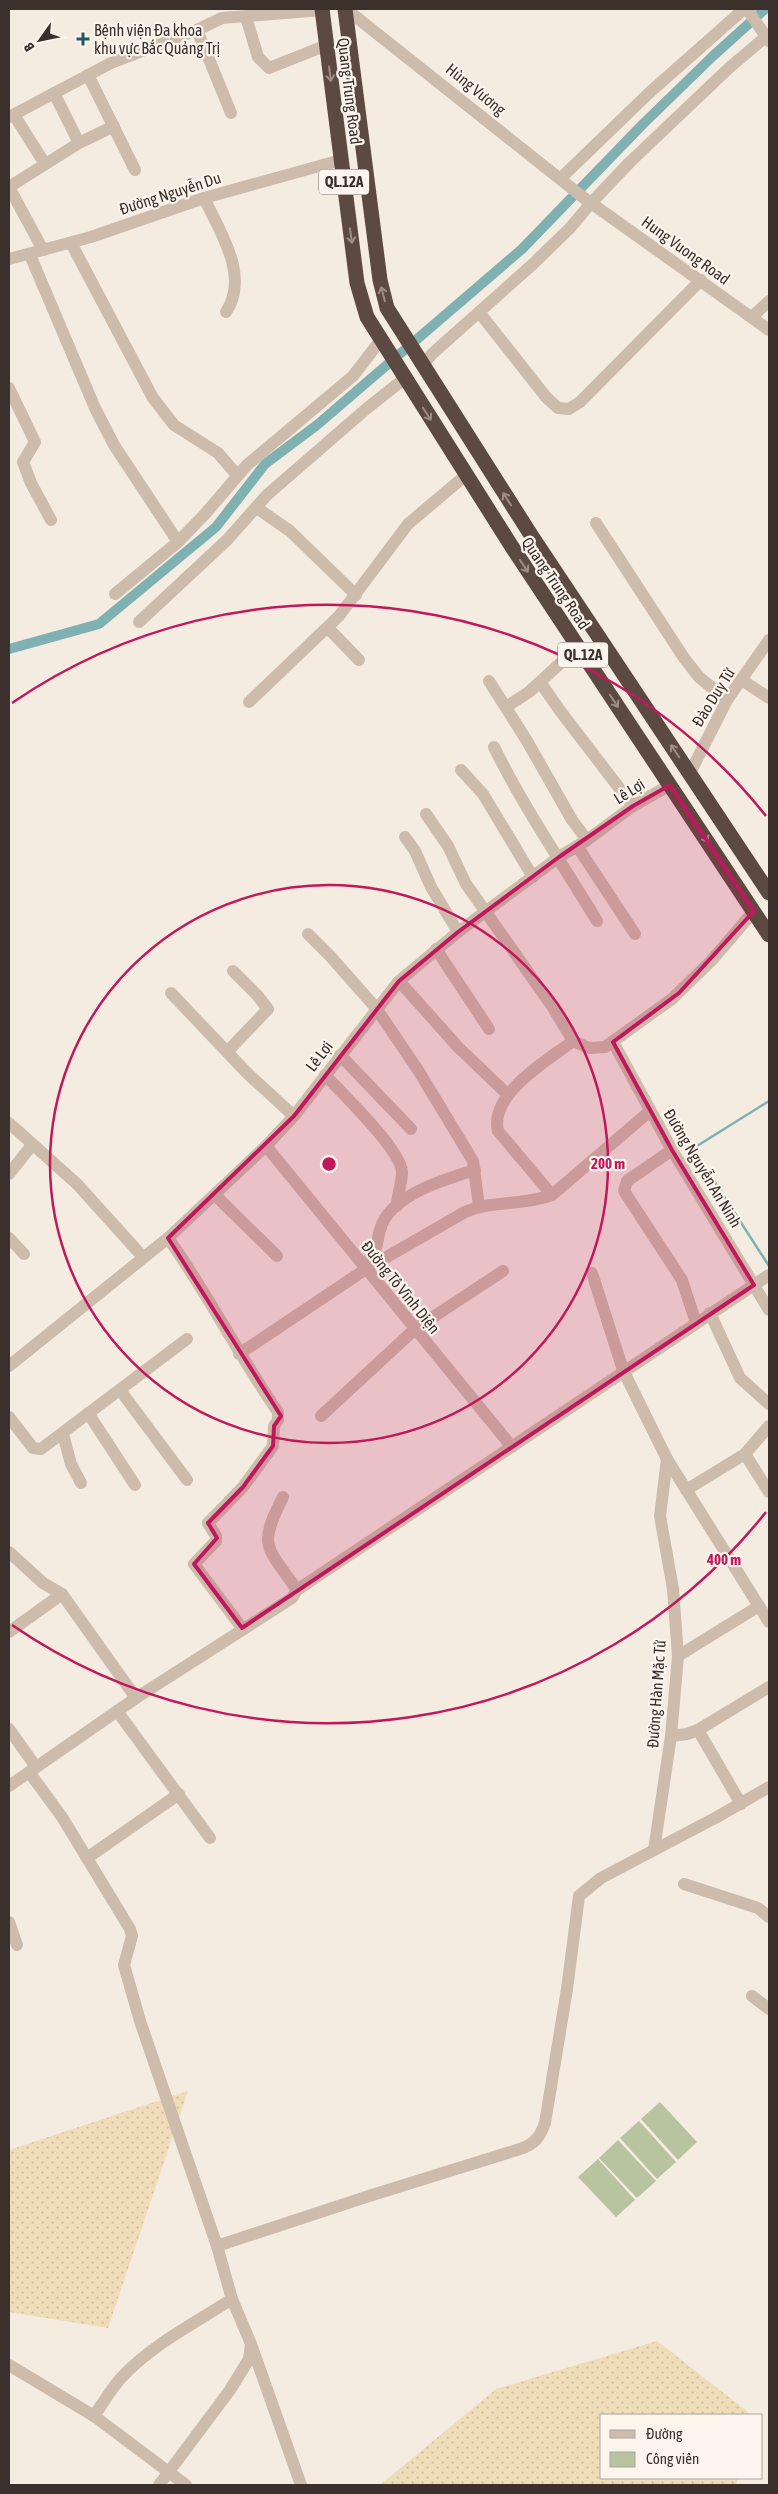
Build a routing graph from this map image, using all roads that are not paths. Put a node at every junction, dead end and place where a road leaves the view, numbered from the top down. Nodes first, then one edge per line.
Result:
1 (322, 9) edge
2 (338, 9) edge
3 (345, 9) edge
4 (746, 9) edge
5 (221, 13) edge
6 (246, 17) junction
7 (197, 30) junction
8 (767, 36) edge
9 (327, 45) junction
10 (88, 75) junction
11 (54, 93) junction
12 (231, 114) dead end
13 (12, 116) edge
14 (114, 126) junction
15 (79, 143) junction
16 (341, 160) junction
17 (45, 164) junction
18 (135, 170) dead end
19 (563, 180) junction
20 (9, 187) edge
21 (204, 198) junction
22 (588, 200) junction
23 (369, 205) junction
24 (347, 207) junction
25 (71, 243) junction
26 (43, 250) junction
27 (30, 255) junction
28 (9, 259) edge
29 (701, 280) junction
30 (769, 301) edge
31 (226, 312) dead end
32 (478, 312) junction
33 (752, 317) junction
34 (769, 330) edge
35 (383, 345) junction
36 (421, 364) junction
37 (402, 376) junction
38 (9, 388) edge
39 (237, 475) junction
40 (466, 475) junction
41 (257, 508) junction
42 (51, 520) dead end
43 (596, 523) dead end
44 (531, 535) junction
45 (178, 542) junction
46 (512, 547) junction
47 (115, 594) dead end
48 (356, 595) junction
49 (139, 622) dead end
50 (328, 628) junction
51 (769, 640) edge
52 (578, 647) junction
53 (359, 660) dead end
54 (742, 680) junction
55 (489, 681) dead end
56 (540, 682) junction
57 (769, 698) edge
58 (727, 700) junction
59 (249, 702) dead end
60 (506, 708) junction
61 (494, 748) dead end
62 (461, 770) dead end
63 (690, 773) junction
64 (670, 785) junction
65 (632, 806) junction
66 (426, 814) dead end
67 (405, 837) dead end
68 (582, 843) junction
69 (559, 857) junction
70 (533, 877) junction
71 (769, 893) edge
72 (754, 911) junction
73 (484, 912) junction
74 (597, 921) dead end
75 (458, 932) junction
76 (308, 934) dead end
77 (636, 934) dead end
78 (769, 934) edge
79 (436, 949) junction
80 (233, 971) dead end
81 (399, 981) junction
82 (171, 993) dead end
83 (376, 1008) junction
84 (489, 1029) dead end
85 (573, 1041) junction
86 (613, 1042) junction
87 (227, 1052) junction
88 (340, 1055) junction
89 (325, 1075) junction
90 (507, 1094) junction
91 (650, 1111) junction
92 (294, 1116) junction
93 (9, 1124) edge
94 (411, 1129) dead end
95 (32, 1145) junction
96 (266, 1146) junction
97 (672, 1150) junction
98 (475, 1170) junction
99 (9, 1174) edge
100 (215, 1195) junction
101 (552, 1195) junction
102 (396, 1206) junction
103 (479, 1206) junction
104 (9, 1238) edge
105 (168, 1238) junction
106 (24, 1254) dead end
107 (277, 1256) dead end
108 (143, 1257) junction
109 (364, 1267) junction
110 (503, 1271) dead end
111 (592, 1273) dead end
112 (769, 1275) edge
113 (754, 1285) junction
114 (769, 1310) edge
115 (710, 1313) junction
116 (696, 1323) junction
117 (415, 1329) junction
118 (187, 1339) dead end
119 (239, 1354) junction
120 (9, 1366) edge
121 (623, 1370) junction
122 (120, 1390) junction
123 (769, 1404) edge
124 (88, 1413) junction
125 (321, 1416) dead end
126 (9, 1417) edge
127 (769, 1426) edge
128 (63, 1434) junction
129 (512, 1447) junction
130 (745, 1454) junction
131 (667, 1459) junction
132 (187, 1480) dead end
133 (81, 1484) dead end
134 (135, 1485) dead end
135 (686, 1490) junction
136 (769, 1492) edge
137 (283, 1498) dead end
138 (9, 1552) edge
139 (296, 1590) junction
140 (62, 1594) junction
141 (759, 1606) junction
142 (769, 1622) edge
143 (242, 1628) junction
144 (9, 1632) edge
145 (678, 1656) junction
146 (769, 1687) edge
147 (136, 1698) junction
148 (117, 1711) junction
149 (9, 1729) edge
150 (698, 1730) junction
151 (671, 1736) junction
152 (33, 1770) junction
153 (9, 1786) edge
154 (769, 1787) edge
155 (179, 1794) junction
156 (741, 1804) junction
157 (210, 1838) dead end
158 (654, 1850) junction
159 (87, 1858) junction
160 (684, 1884) dead end
161 (769, 1918) edge
162 (9, 1922) edge
163 (16, 1945) dead end
164 (752, 1996) dead end
165 (769, 2009) edge
166 (217, 2246) junction
167 (232, 2299) junction
168 (251, 2344) junction
169 (9, 2365) edge
170 (94, 2416) junction
171 (168, 2473) junction
172 (160, 2485) edge
173 (186, 2485) edge
174 (301, 2485) edge

1 - 2 highway
1 - 6 street
1 - 9 highway, Quang Trung Road / QL.12A
3 - 19 street, Hùng Vương
3 - 23 highway, Quang Trung Road / QL.12A
4 - 8 street
4 - 19 street
5 - 6 street
5 - 7 street
6 - 9 street
7 - 10 street
7 - 12 street
8 - 22 street
9 -> 16 highway, Quang Trung Road / QL.12A
10 - 11 street
10 - 14 street
11 - 13 street
11 - 15 street
13 - 17 street
14 - 15 street
14 - 18 street
15 - 17 street
16 - 21 street, Đường Nguyễn Du
16 - 24 highway, Quang Trung Road / QL.12A
17 - 20 street
19 - 22 street, Hùng Vương
20 - 26 street
21 - 25 street, Đường Nguyễn Du
21 - 31 street
22 - 29 street, Hung Vuong Road
22 - 32 street
23 - 24 highway
36 -> 23 highway, Quang Trung Road / QL.12A
24 -> 35 highway, Quang Trung Road / QL.12A
25 - 26 street, Đường Nguyễn Du
25 - 39 street
26 - 27 street, Đường Nguyễn Du
27 - 28 street, Đường Nguyễn Du
27 - 45 street
29 - 32 street
29 - 33 street, Hung Vuong Road
30 - 33 street
32 - 36 street
33 - 34 street, Hung Vuong Road
35 - 37 highway, QL.12A
35 - 39 street
44 -> 36 highway, Quang Trung Road / QL.12A
37 -> 40 highway, Quang Trung Road / QL.12A
37 - 41 street
38 - 42 street
39 - 45 street
40 - 46 highway, Quang Trung Road / QL.12A
40 - 48 street
41 - 48 street
41 - 49 street
43 - 58 street
44 - 46 highway
63 -> 44 highway, Quang Trung Road / QL.12A
45 - 47 street
46 -> 52 highway, Quang Trung Road / QL.12A
48 - 50 street
50 - 53 street
50 - 59 street
51 - 54 street, Đào Duy Từ
52 - 56 street
52 -> 64 highway, Quang Trung Road / QL.12A
54 - 57 street
54 - 58 street, Đào Duy Từ
55 - 60 street
56 - 60 street
56 - 65 street
58 - 63 street, Đào Duy Từ
60 - 68 street
61 - 69 street
62 - 70 street
63 - 64 highway
63 - 71 highway, Quang Trung Road / QL.12A
64 - 65 street, Lê Lợi
64 -> 72 highway, Quang Trung Road / QL.12A
65 - 68 street, Lê Lợi
66 - 73 street
67 - 75 street
68 - 69 street, Lê Lợi
68 - 77 street
69 - 70 street, Lê Lợi
69 - 74 street
70 - 73 street, Lê Lợi
72 - 78 highway, Quang Trung Road / QL.12A
72 - 86 street
73 - 75 street, Lê Lợi
73 - 85 street
75 - 79 street, Lê Lợi
76 - 83 street
79 - 81 street, Lê Lợi
79 - 84 street
80 - 87 street
81 - 83 street, Lê Lợi
81 - 90 street
82 - 87 street
83 - 88 street, Lê Lợi
83 - 98 street
85 - 86 street
85 - 90 street
86 - 91 street, Đường Nguyễn An Ninh
87 - 92 street
88 - 89 street, Lê Lợi
88 - 94 street
89 - 92 street, Lê Lợi
89 - 102 street
90 - 101 street
91 - 97 street, Đường Nguyễn An Ninh
91 - 101 street
92 - 96 street, Lê Lợi
93 - 95 street
95 - 99 street
95 - 108 street
96 - 100 street, Lê Lợi
96 - 109 street, Đường Tô Vĩnh Diện
97 - 113 street, Đường Nguyễn An Ninh
97 - 116 street
98 - 102 street
98 - 103 street
100 - 105 street, Lê Lợi
100 - 107 street
101 - 103 street
102 - 109 street
103 - 109 street
104 - 106 street
105 - 108 street, Lê Lợi
105 - 119 street
108 - 120 street, Lê Lợi
109 - 117 street, Đường Tô Vĩnh Diện
109 - 119 street
110 - 117 street
111 - 121 street
112 - 113 street
113 - 114 street, Đường Nguyễn An Ninh
113 - 115 street
115 - 116 street
115 - 123 street
116 - 121 street
117 - 125 street
117 - 129 street, Đường Tô Vĩnh Diện
118 - 122 street
119 - 143 street
121 - 129 street
121 - 131 street
122 - 124 street
122 - 132 street
124 - 128 street
124 - 134 street
126 - 128 street
127 - 130 street
128 - 133 street
129 - 139 street
130 - 135 street
130 - 136 street
131 - 135 street
131 - 145 street, Đường Hàn Mặc Tử
135 - 141 street
137 - 139 street
138 - 140 street
139 - 143 street
140 - 144 street
140 - 147 street
141 - 142 street
141 - 145 street
143 - 147 street
145 - 151 street, Đường Hàn Mặc Tử
146 - 150 street
147 - 148 street
148 - 152 street
148 - 155 street
149 - 152 street
150 - 151 street
150 - 156 street
151 - 158 street, Đường Hàn Mặc Tử
152 - 153 street
152 - 159 street
154 - 156 street
155 - 157 street
155 - 159 street
156 - 158 street
158 - 166 street
159 - 166 street
160 - 161 street
162 - 163 street
164 - 165 street
166 - 167 street
167 - 168 street
167 - 170 street
168 - 171 street
168 - 174 street
169 - 170 street
170 - 171 street
171 - 172 street
171 - 173 street

